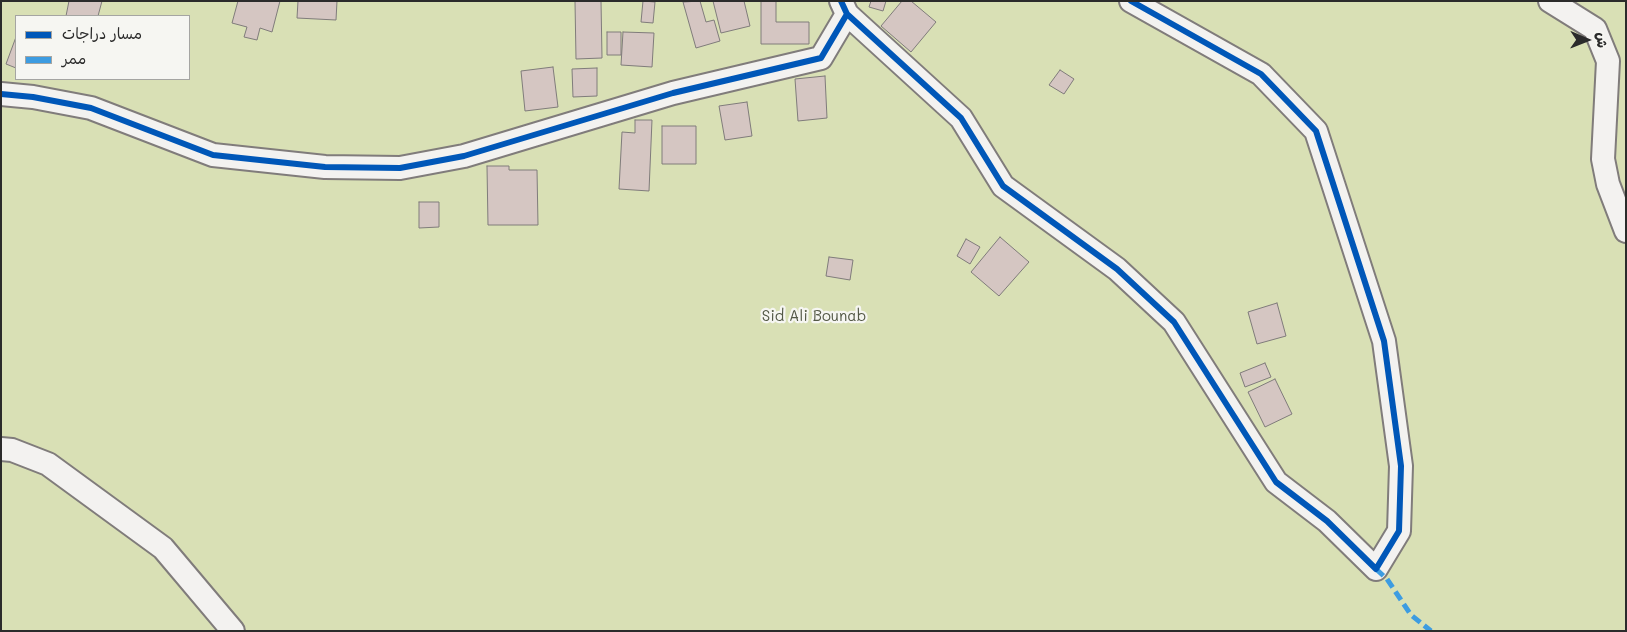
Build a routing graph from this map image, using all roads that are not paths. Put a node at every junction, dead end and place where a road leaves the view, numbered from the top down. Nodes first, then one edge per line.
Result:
1 (1131, 1) edge
2 (1550, 1) edge
3 (844, 8) edge
4 (1, 94) edge
5 (1626, 231) edge
6 (1, 449) edge
7 (233, 631) edge

1 - 3 street
2 - 5 street
3 - 4 street
6 - 7 street

